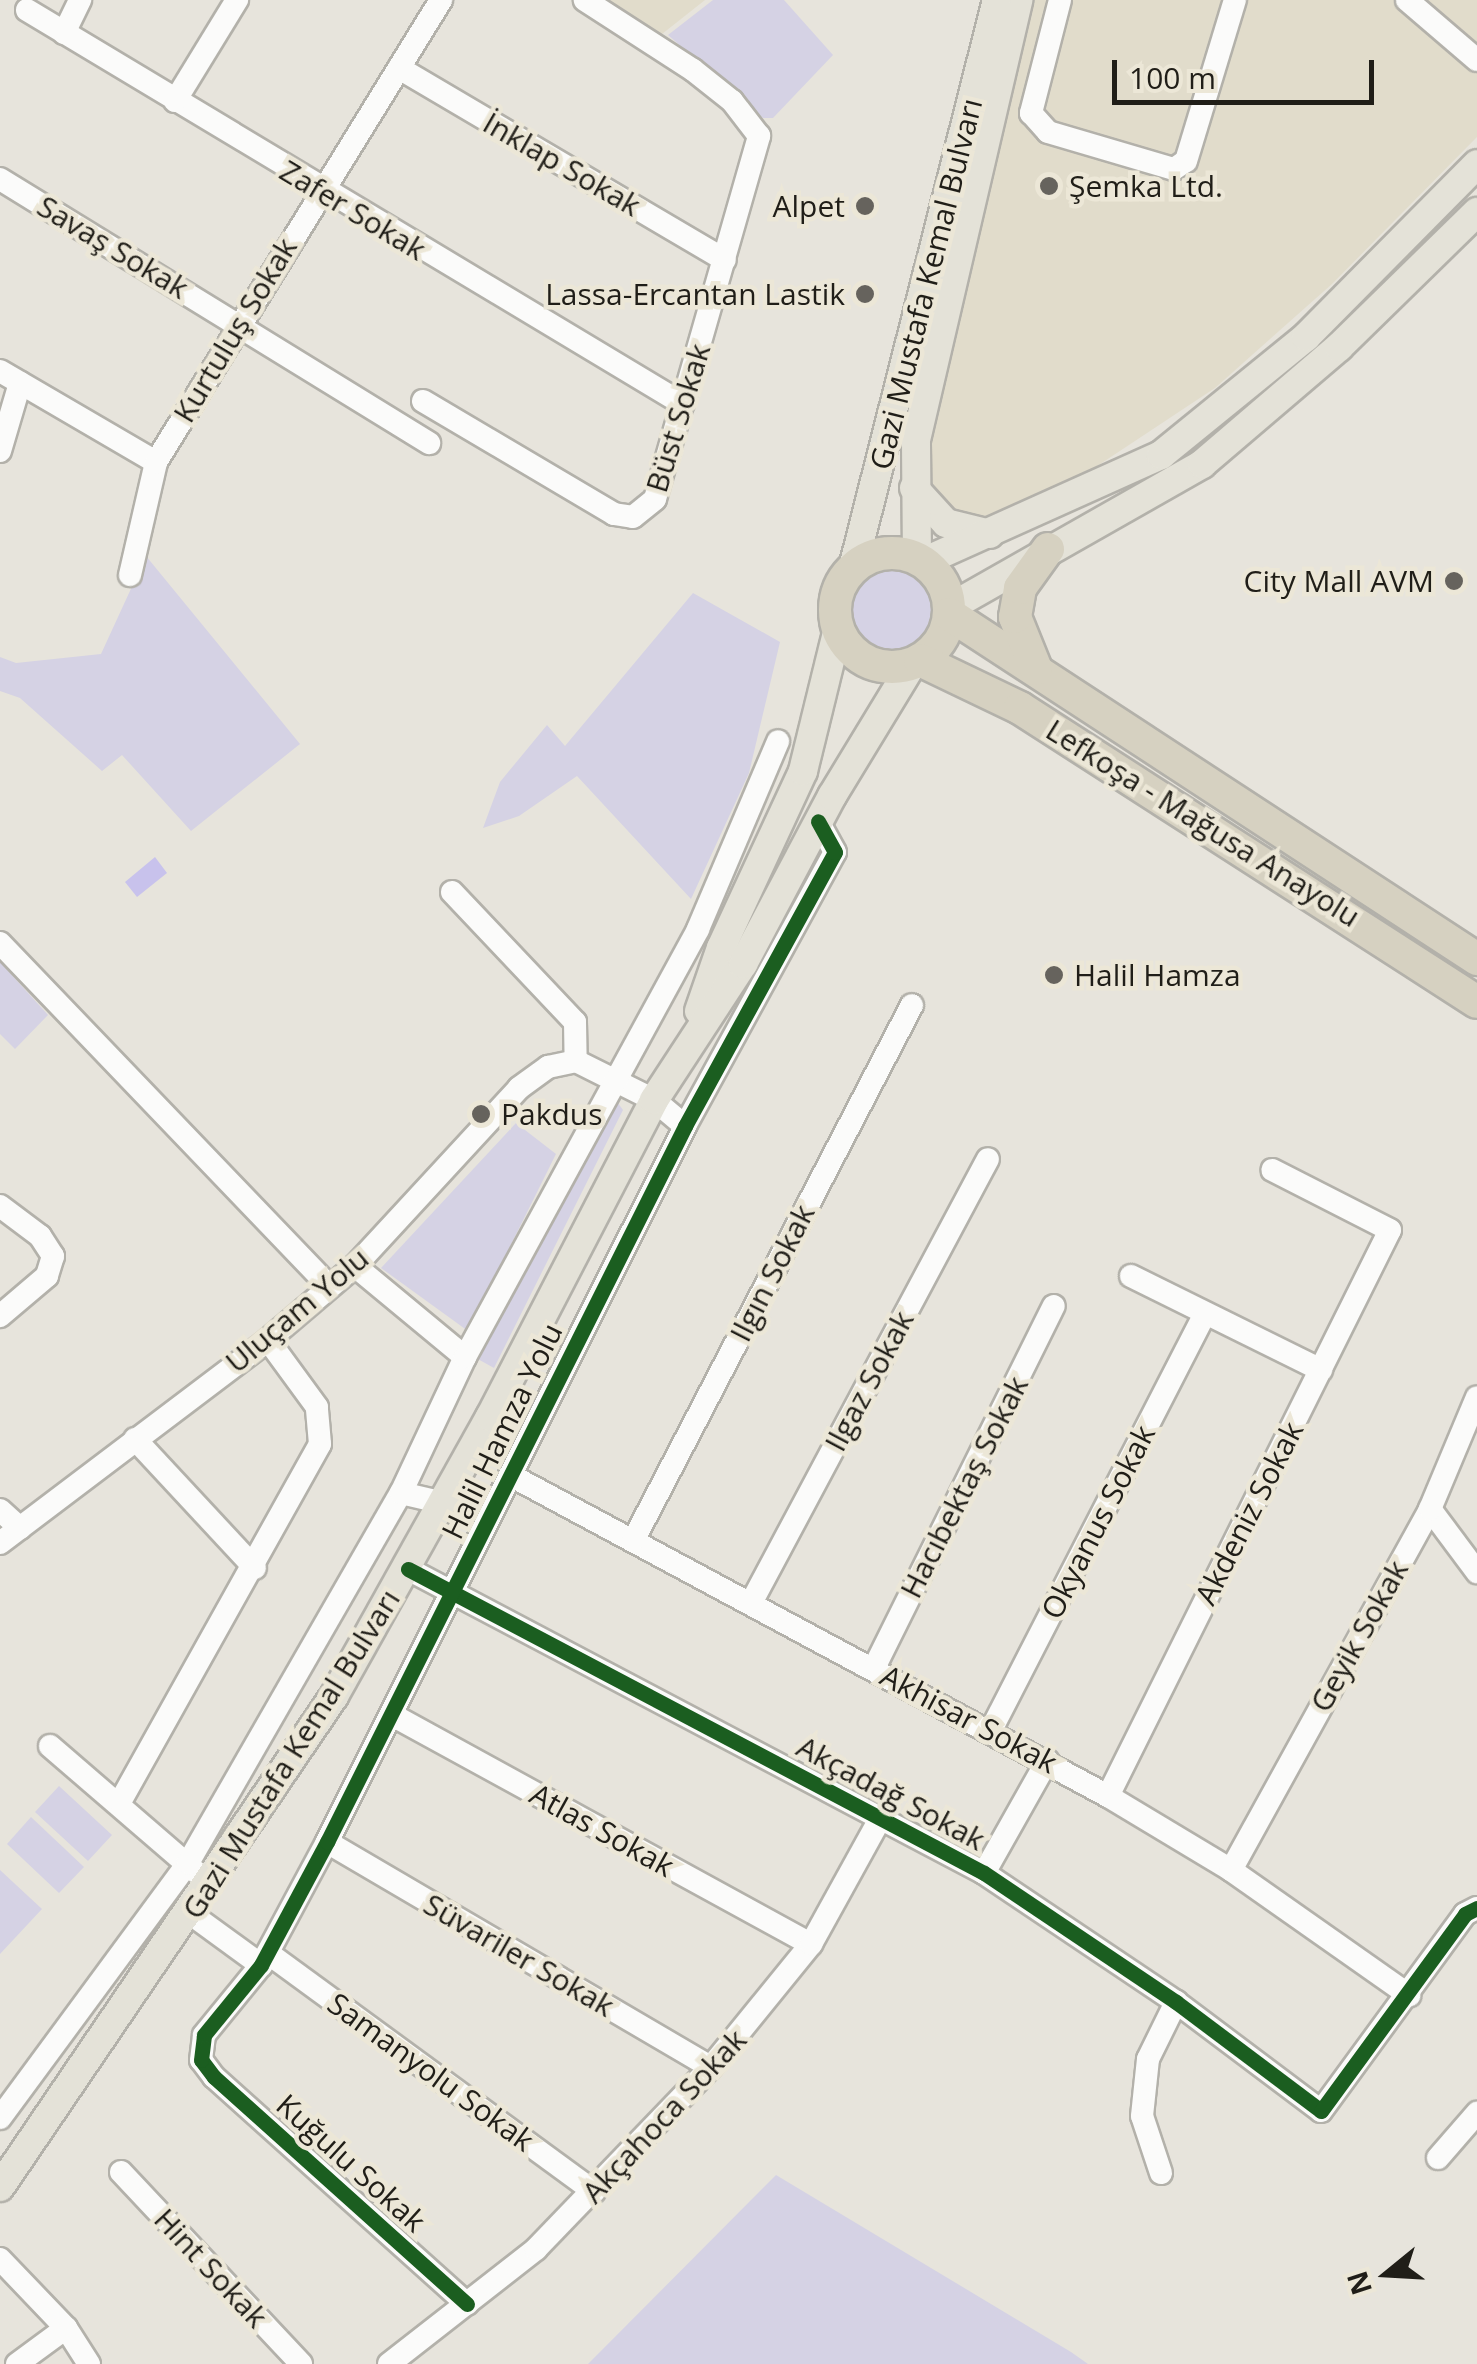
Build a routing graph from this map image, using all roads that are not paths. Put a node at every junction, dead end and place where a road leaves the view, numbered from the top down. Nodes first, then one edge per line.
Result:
1 (80, 0) edge
2 (237, 0) edge
3 (585, 0) edge
4 (997, 0) edge
5 (1018, 0) edge
6 (1060, 0) edge
7 (1235, 0) edge
8 (1406, 0) edge
9 (438, 1) edge
10 (27, 10) dead end
11 (64, 32) junction
12 (1477, 60) edge
13 (399, 68) junction
14 (175, 101) junction
15 (1477, 164) edge
16 (0, 180) edge
17 (319, 190) junction
18 (1477, 212) edge
19 (726, 260) junction
20 (238, 323) junction
21 (10, 377) edge
22 (683, 404) junction
23 (399, 424) junction
24 (430, 443) dead end
25 (0, 451) edge
26 (156, 462) junction
27 (914, 488) junction
28 (994, 534) junction
29 (1048, 548) junction
30 (920, 560) junction
31 (853, 568) junction
32 (130, 576) dead end
33 (949, 611) junction
34 (838, 628) junction
35 (916, 662) junction
36 (1040, 676) junction
37 (778, 741) dead end
38 (818, 821) junction
39 (452, 892) dead end
40 (0, 943) edge
41 (690, 946) junction
42 (1477, 959) edge
43 (716, 960) junction
44 (1477, 1002) edge
45 (912, 1005) dead end
46 (690, 1036) junction
47 (576, 1060) junction
48 (616, 1080) junction
49 (654, 1100) junction
50 (685, 1126) junction
51 (988, 1159) dead end
52 (1272, 1170) dead end
53 (0, 1206) edge
54 (355, 1266) junction
55 (1131, 1276) dead end
56 (329, 1286) junction
57 (1054, 1306) dead end
58 (1204, 1314) junction
59 (0, 1316) edge
60 (268, 1340) junction
61 (466, 1357) junction
62 (1321, 1370) junction
63 (1477, 1396) edge
64 (490, 1417) junction
65 (136, 1439) junction
66 (527, 1439) junction
67 (510, 1474) junction
68 (401, 1493) junction
69 (444, 1503) junction
70 (1430, 1509) junction
71 (0, 1510) edge
72 (20, 1528) junction
73 (633, 1541) junction
74 (0, 1543) edge
75 (256, 1568) junction
76 (408, 1569) junction
77 (1477, 1572) edge
78 (452, 1596) junction
79 (751, 1604) junction
80 (874, 1668) junction
81 (394, 1716) junction
82 (991, 1730) junction
83 (50, 1746) dead end
84 (1047, 1761) junction
85 (1108, 1796) junction
86 (120, 1802) junction
87 (881, 1818) junction
88 (327, 1842) junction
89 (188, 1864) junction
90 (1231, 1870) junction
91 (984, 1873) junction
92 (209, 1885) junction
93 (1477, 1908) edge
94 (191, 1914) junction
95 (811, 1944) junction
96 (264, 1959) junction
97 (1409, 1995) junction
98 (1176, 2002) junction
99 (201, 2060) joint
100 (712, 2068) junction
101 (1477, 2112) edge
102 (0, 2118) edge
103 (1438, 2158) dead end
104 (5, 2167) edge
105 (121, 2172) dead end
106 (1161, 2172) dead end
107 (594, 2192) junction
108 (0, 2259) edge
109 (467, 2304) junction
110 (66, 2328) junction
111 (17, 2364) edge
112 (89, 2364) edge
113 (301, 2364) edge
114 (389, 2364) edge

1 - 11 street
2 - 14 street
3 - 19 street, Büst Sokak
4 - 31 main road, Gazi Mustafa Kemal Bulvarı
5 - 27 main road, Gazi Mustafa Kemal Bulvarı
6 - 7 street
8 - 12 street
9 - 13 street, Kurtuluş Sokak
10 - 11 street, Zafer Sokak
11 - 14 street, Zafer Sokak
13 - 17 street, Kurtuluş Sokak
13 - 19 street, İnklap Sokak
14 - 17 street, Zafer Sokak
15 - 28 main road
16 - 20 street, Savaş Sokak
17 - 20 street, Kurtuluş Sokak
17 - 22 street, Zafer Sokak
18 - 29 main road
19 - 22 street, Büst Sokak
20 - 23 street, Savaş Sokak
20 - 26 street, Kurtuluş Sokak
21 - 25 street
21 - 26 street
22 - 23 street, Büst Sokak
23 - 24 street, Savaş Sokak
26 - 32 street, Kurtuluş Sokak
27 - 28 main road
27 - 30 main road, Gazi Mustafa Kemal Bulvarı
28 - 30 main road
29 - 33 main road
29 - 36 highway
30 - 31 highway
30 - 33 highway
31 - 34 highway
33 - 35 highway
33 - 36 highway
34 - 35 highway
34 - 43 main road, Gazi Mustafa Kemal Bulvarı
35 - 38 main road, Gazi Mustafa Kemal Bulvarı
35 - 44 highway, Lefkoşa - Mağusa Anayolu
36 - 42 highway
37 - 41 street
38 - 46 main road, Gazi Mustafa Kemal Bulvarı
38 - 50 street, Halil Hamza Yolu
39 - 47 street
40 - 56 street
41 - 43 street
41 - 48 street
43 - 46 main road, Gazi Mustafa Kemal Bulvarı
45 - 73 street, Ilgın Sokak
46 - 49 main road, Gazi Mustafa Kemal Bulvarı
47 - 48 street
47 - 54 street, Uluçam Yolu
48 - 49 street
48 - 61 street
49 - 50 street
49 - 64 main road, Gazi Mustafa Kemal Bulvarı
50 - 66 street, Halil Hamza Yolu
51 - 79 street, Ilgaz Sokak
52 - 62 street, Akdeniz Sokak
53 - 59 street
54 - 56 street, Uluçam Yolu
54 - 61 street
55 - 58 street
56 - 60 street, Uluçam Yolu
57 - 80 street, Hacıbektaş Sokak
58 - 62 street
58 - 82 street, Okyanus Sokak
60 - 65 street, Uluçam Yolu
60 - 75 street
61 - 68 street
62 - 85 street, Akdeniz Sokak
63 - 70 street, Geyik Sokak
64 - 66 street
64 - 69 main road, Gazi Mustafa Kemal Bulvarı
65 - 72 street, Uluçam Yolu
65 - 75 street
66 - 67 street, Halil Hamza Yolu
67 - 73 street, Akhisar Sokak
67 - 78 street, Halil Hamza Yolu
68 - 69 street
68 - 89 street
69 - 76 main road, Gazi Mustafa Kemal Bulvarı
70 - 77 street
70 - 90 street, Geyik Sokak
71 - 72 street
72 - 74 street, Uluçam Yolu
73 - 79 street, Akhisar Sokak
75 - 86 street
76 - 78 street, Akçadağ Sokak
76 - 92 main road, Gazi Mustafa Kemal Bulvarı
78 - 81 street, Halil Hamza Yolu
78 - 87 street, Akçadağ Sokak
79 - 80 street, Akhisar Sokak
80 - 82 street, Akhisar Sokak
81 - 88 street, Halil Hamza Yolu
81 - 95 street, Atlas Sokak
82 - 84 street, Akhisar Sokak
83 - 86 street
84 - 85 street, Akhisar Sokak
84 - 91 street
85 - 90 street, Akhisar Sokak
86 - 89 street
87 - 91 street, Akçadağ Sokak
87 - 95 street, Akçahoca Sokak
88 - 96 street, Halil Hamza Yolu
88 - 100 street, Süvariler Sokak
89 - 92 street
89 - 102 street
90 - 97 street, Akhisar Sokak
91 - 98 street, Akçadağ Sokak
92 - 94 main road, Gazi Mustafa Kemal Bulvarı
93 - 97 street
94 - 96 street, Samanyolu Sokak
94 - 104 main road, Gazi Mustafa Kemal Bulvarı
95 - 100 street, Akçahoca Sokak
96 - 99 street, Halil Hamza Yolu
96 - 107 street, Samanyolu Sokak
97 - 98 street, Akçadağ Sokak
98 - 106 street
99 - 109 street, Kuğulu Sokak
100 - 107 street, Akçahoca Sokak
101 - 103 street
105 - 113 street, Hint Sokak
107 - 109 street, Akçahoca Sokak
108 - 110 street
109 - 114 street, Akçahoca Sokak
110 - 111 street
110 - 112 street

